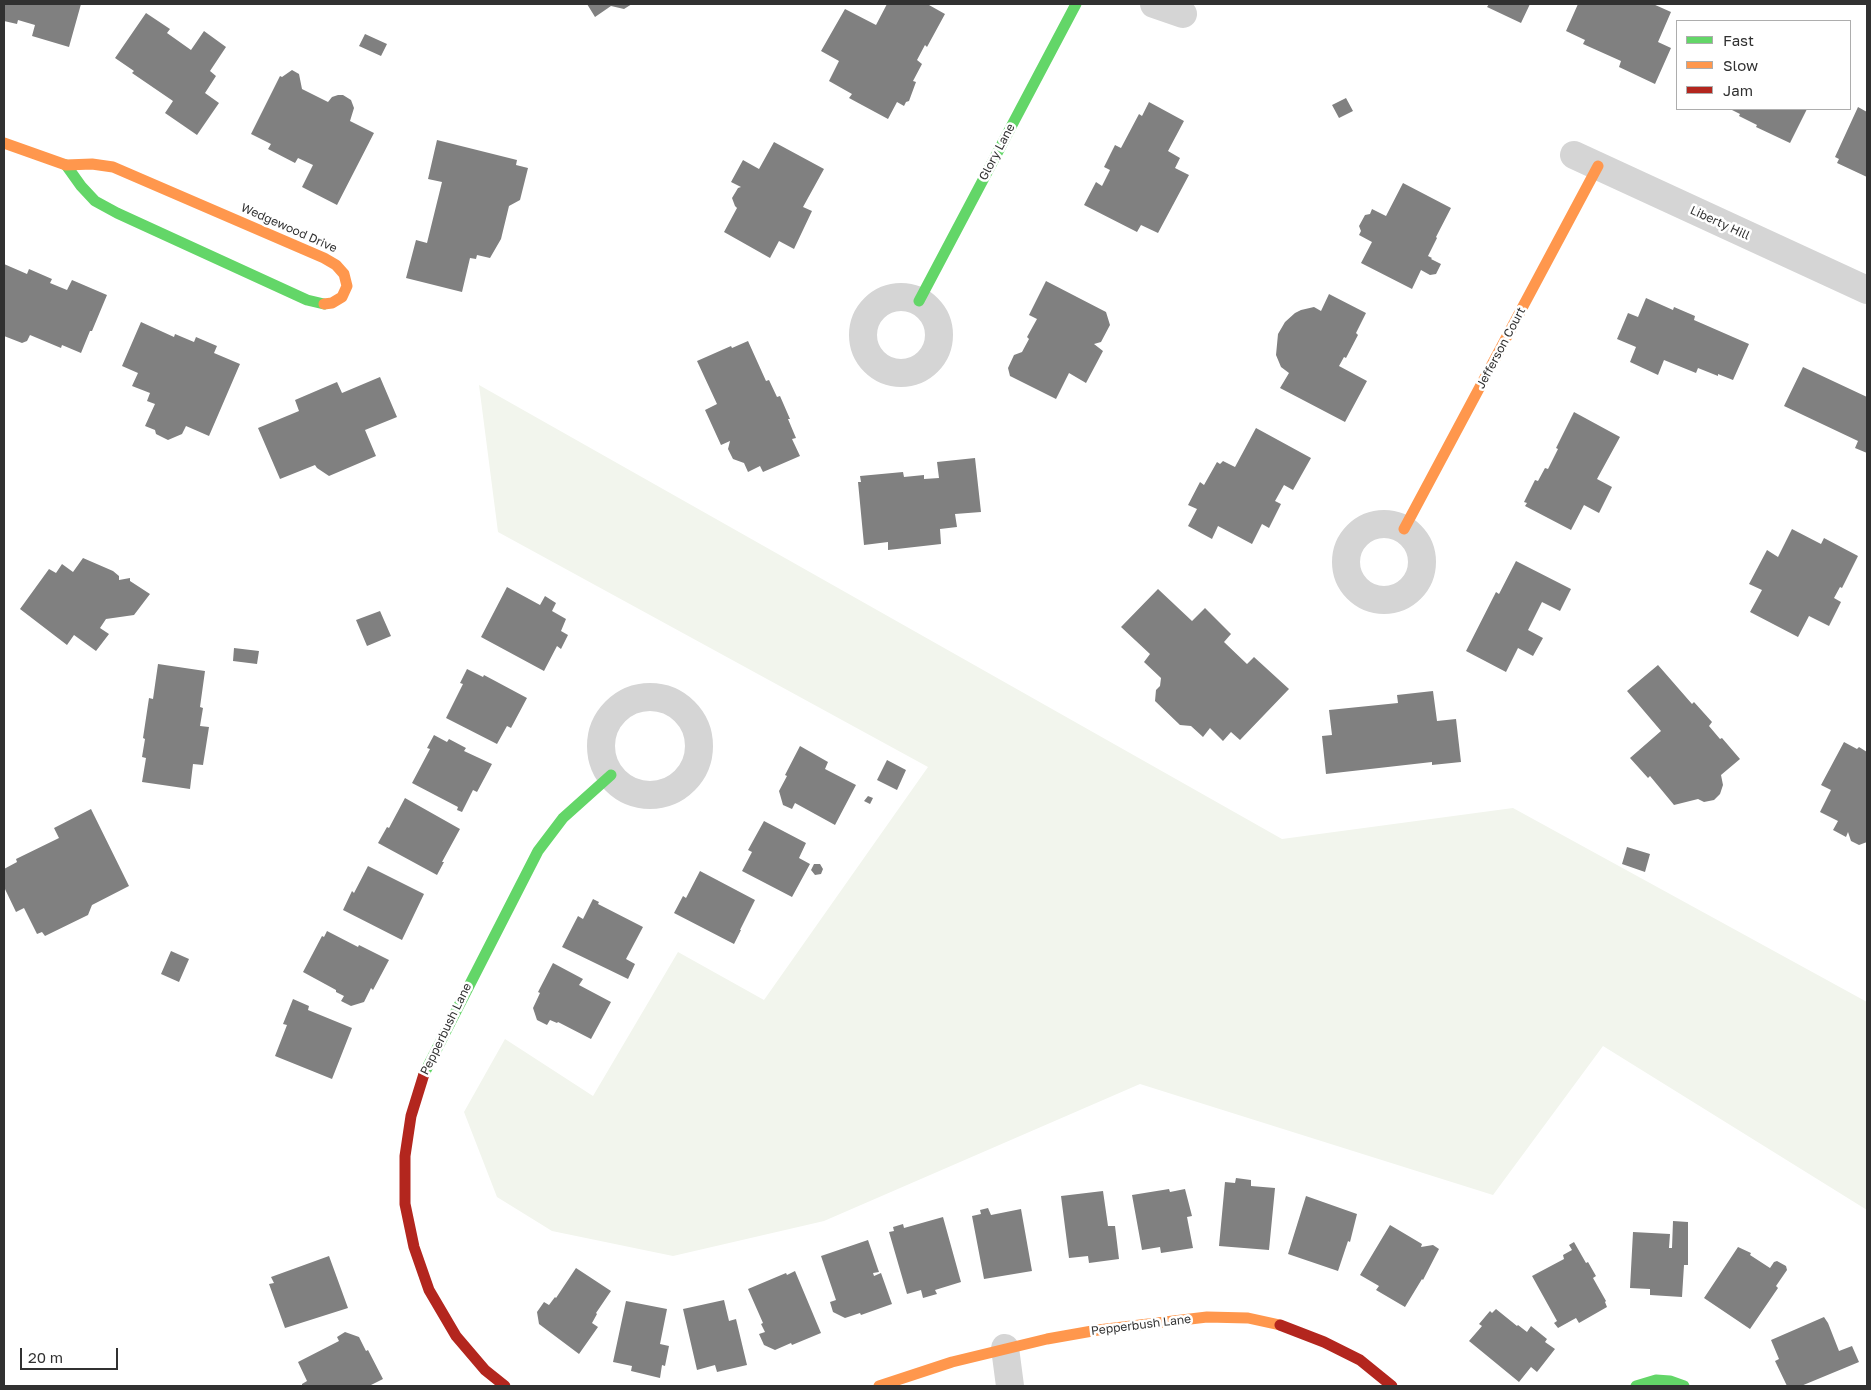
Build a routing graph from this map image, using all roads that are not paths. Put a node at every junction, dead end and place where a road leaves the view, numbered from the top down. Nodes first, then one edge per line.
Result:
1 (1076, 4) edge
2 (1154, 4) edge
3 (1183, 14) dead end
4 (4, 143) edge
5 (1574, 155) dead end
6 (66, 164) junction
7 (1598, 166) junction
8 (1867, 290) edge
9 (919, 301) dead end
10 (1404, 529) dead end
11 (611, 775) dead end
12 (1005, 1348) junction
13 (504, 1386) edge
14 (879, 1386) edge
15 (1010, 1386) edge
16 (1392, 1386) edge
17 (1636, 1386) edge
18 (1684, 1386) edge

1 - 9 street, Glory Lane
2 - 3 street
4 - 6 street, Wedgewood Drive
5 - 7 street, Liberty Hill
6 - 6 street, Wedgewood Drive
7 - 8 street, Liberty Hill
7 - 10 street, Jefferson Court
11 - 13 street, Pepperbush Lane
12 - 14 street, Pepperbush Lane
12 - 15 street
12 - 16 street, Pepperbush Lane
17 - 18 street

